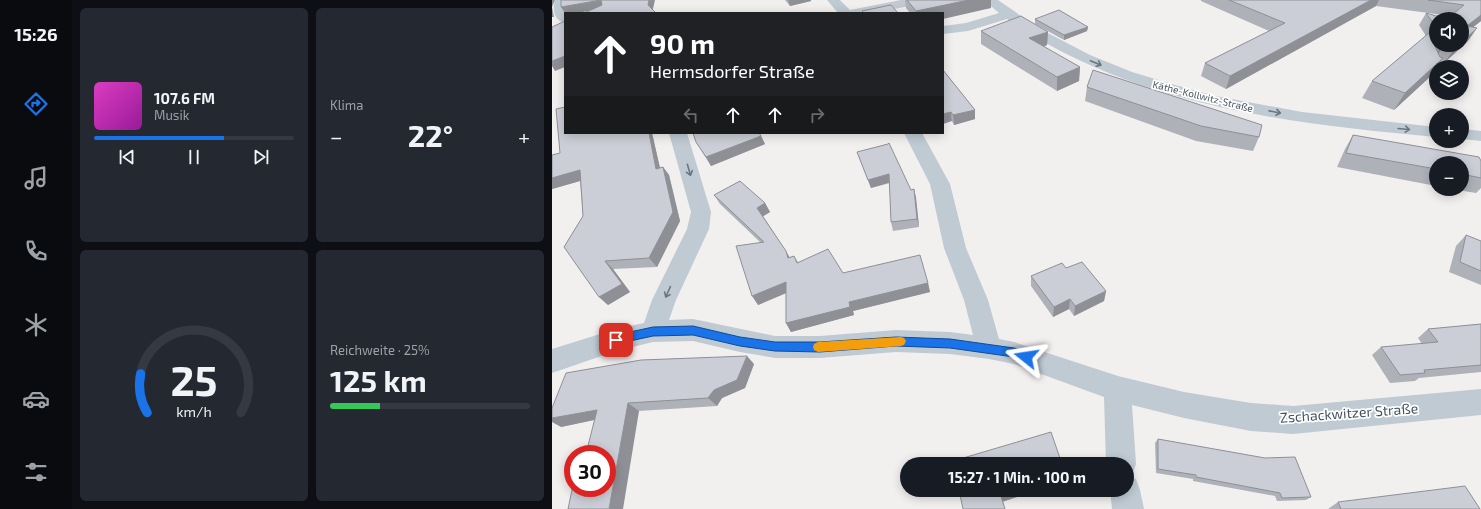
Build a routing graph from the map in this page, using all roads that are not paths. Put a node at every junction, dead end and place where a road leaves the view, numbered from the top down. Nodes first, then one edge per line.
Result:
1 (560, 0) edge
2 (833, 0) edge
3 (920, 0) edge
4 (990, 0) edge
5 (844, 12) edge
6 (859, 12) edge
7 (1009, 14) junction
8 (564, 18) edge
9 (944, 30) edge
10 (1429, 131) edge
11 (678, 134) edge
12 (914, 134) edge
13 (1469, 135) edge
14 (1481, 136) edge
15 (653, 331) junction
16 (989, 348) junction
17 (552, 361) edge
18 (1118, 389) junction
19 (1481, 402) edge
20 (1120, 457) edge
21 (1126, 497) edge
22 (1128, 509) edge

1 - 8 street
2 - 5 street
3 - 6 street
4 - 7 street, Käthe-Kollwitz-Straße
7 - 9 street
7 -> 10 street, Käthe-Kollwitz-Straße
11 -> 15 street
12 - 16 street
13 - 14 street
15 - 16 street, Zschackwitzer Straße
15 - 17 street, Zschackwitzer Straße
16 - 18 street, Zschackwitzer Straße
18 - 19 street, Zschackwitzer Straße
18 - 20 street
21 - 22 street

